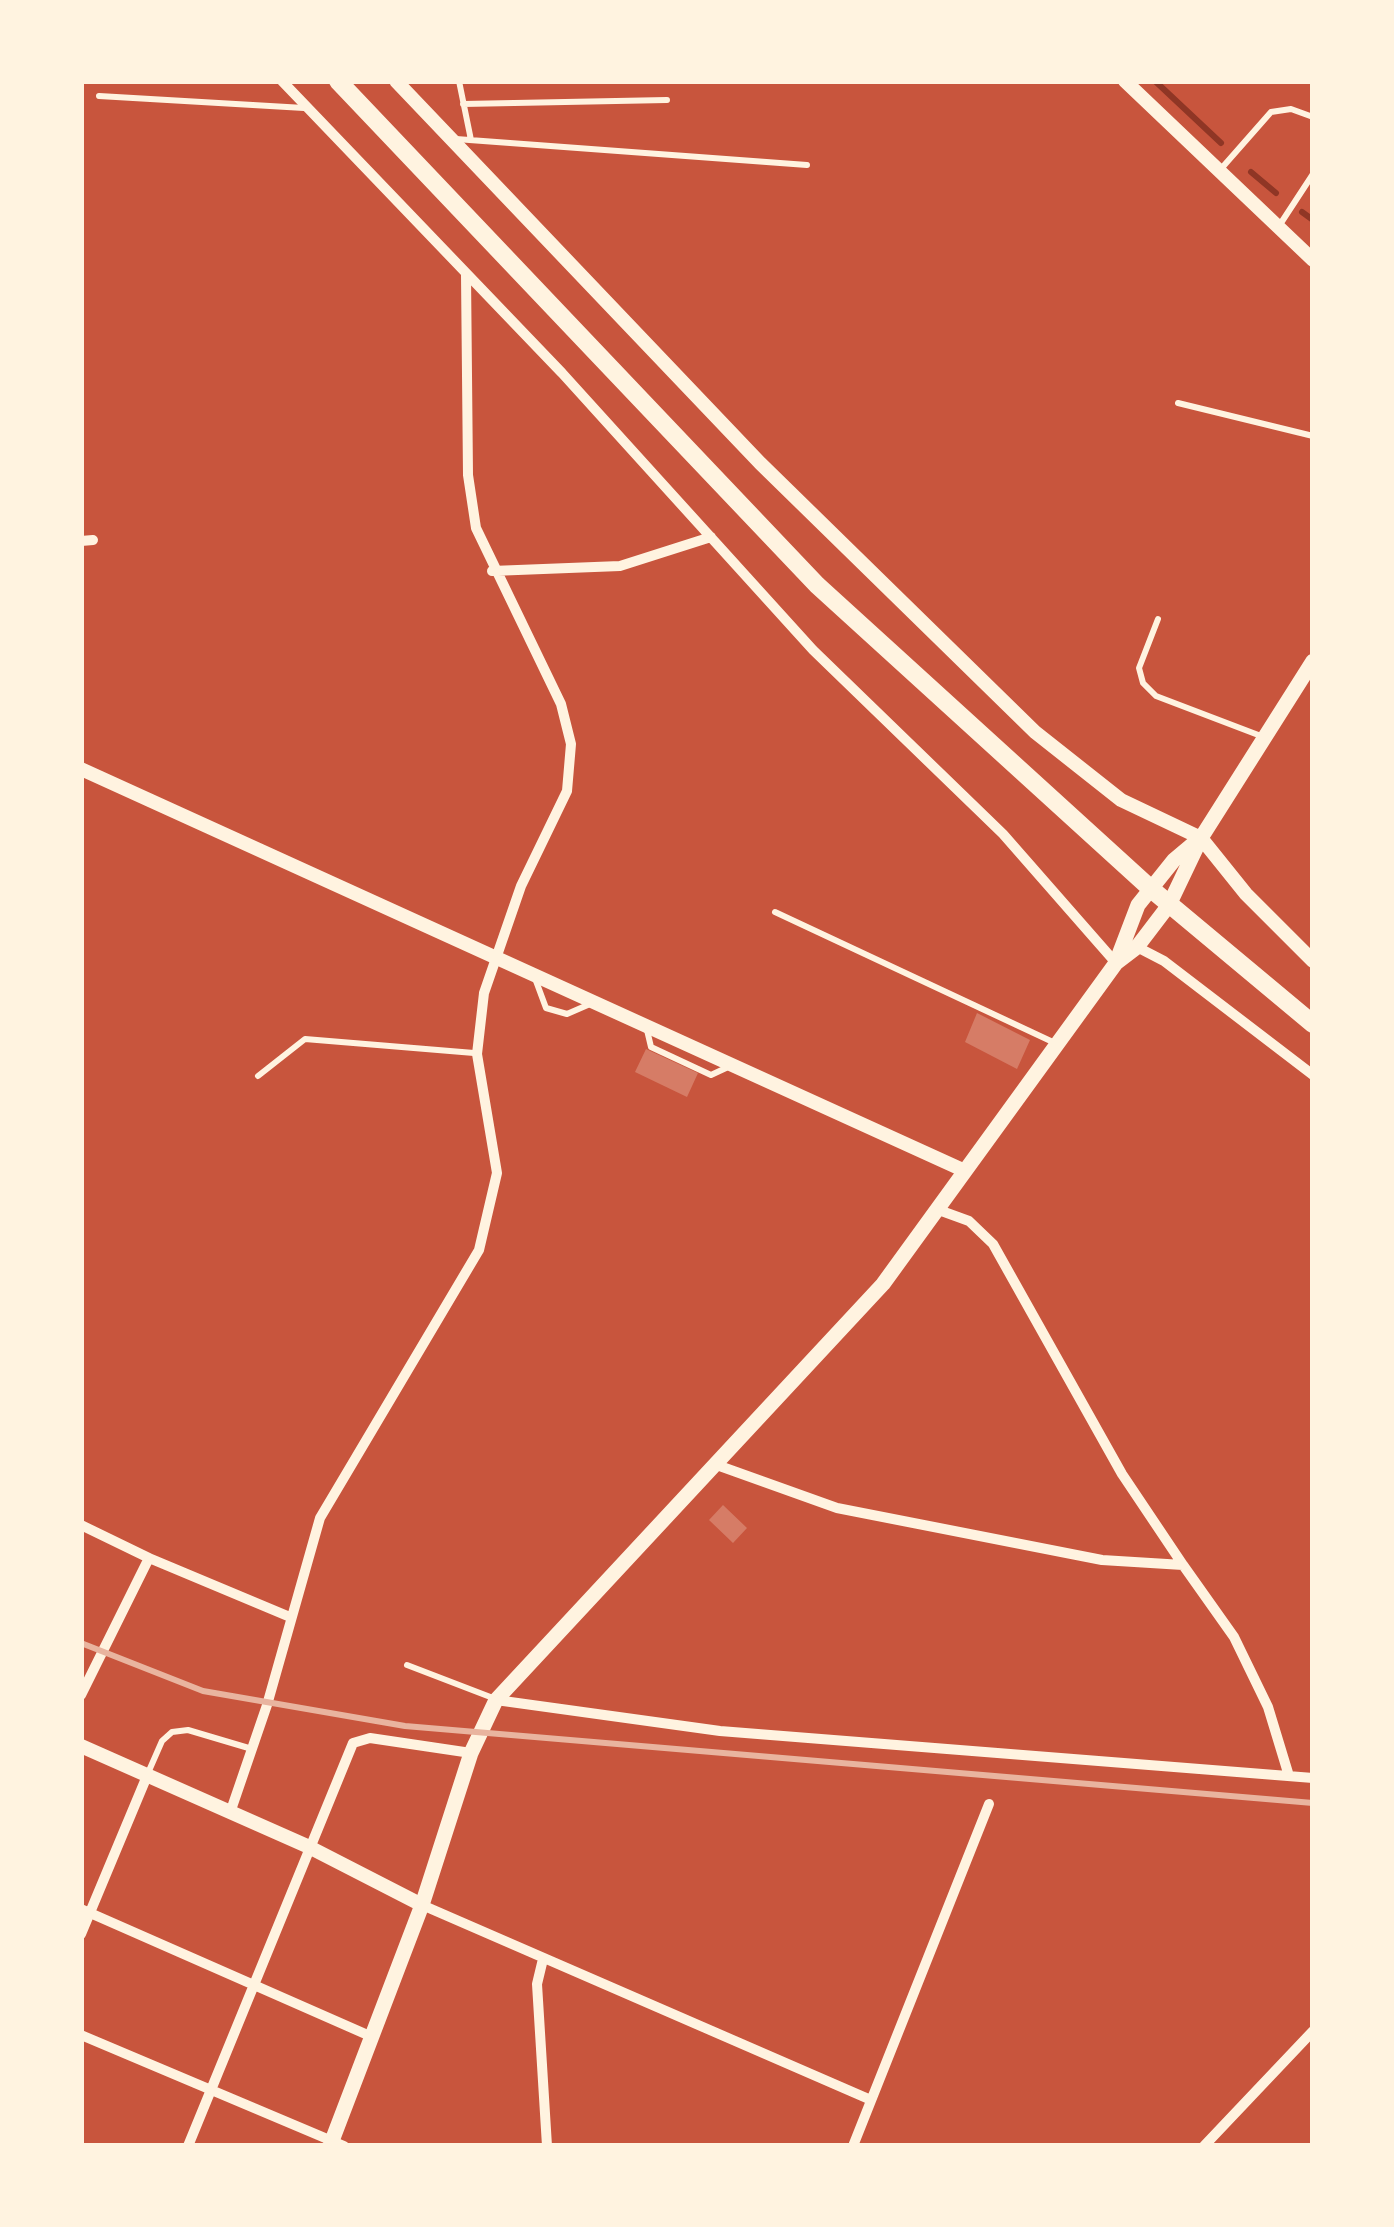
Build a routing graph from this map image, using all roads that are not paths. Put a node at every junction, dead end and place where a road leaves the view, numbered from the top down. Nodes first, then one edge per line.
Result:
1 (282, 81) edge
2 (338, 81) edge
3 (396, 81) edge
4 (459, 81) edge
5 (1125, 81) edge
6 (99, 96) dead end
7 (667, 100) dead end
8 (463, 104) junction
9 (308, 108) junction
10 (1313, 117) edge
11 (452, 139) junction
12 (471, 140) junction
13 (807, 164) dead end
14 (1220, 170) junction
15 (1313, 174) edge
16 (1278, 227) junction
17 (1313, 260) edge
18 (466, 275) junction
19 (1178, 404) dead end
20 (1313, 436) edge
21 (711, 537) junction
22 (492, 571) junction
23 (1158, 619) dead end
24 (1313, 662) edge
25 (1264, 738) junction
26 (81, 769) edge
27 (1201, 838) junction
28 (1150, 888) junction
29 (1169, 905) junction
30 (775, 912) dead end
31 (1137, 947) junction
32 (496, 959) junction
33 (1313, 961) edge
34 (1116, 963) junction
35 (536, 977) junction
36 (593, 1003) junction
37 (1313, 1024) edge
38 (1058, 1045) junction
39 (478, 1054) junction
40 (1313, 1075) edge
41 (258, 1076) dead end
42 (963, 1170) junction
43 (936, 1209) junction
44 (714, 1464) junction
45 (81, 1525) edge
46 (149, 1558) junction
47 (1183, 1565) junction
48 (290, 1618) junction
49 (407, 1665) dead end
50 (81, 1695) edge
51 (496, 1700) junction
52 (81, 1746) edge
53 (252, 1749) junction
54 (471, 1753) junction
55 (147, 1776) junction
56 (1289, 1776) junction
57 (1313, 1778) edge
58 (989, 1804) dead end
59 (230, 1813) junction
60 (307, 1846) junction
61 (422, 1905) junction
62 (86, 1911) edge
63 (81, 1934) edge
64 (543, 1959) junction
65 (250, 1986) junction
66 (1313, 2031) edge
67 (81, 2035) edge
68 (370, 2036) junction
69 (211, 2090) junction
70 (871, 2100) junction
71 (335, 2144) edge
72 (188, 2146) edge
73 (547, 2146) edge
74 (853, 2146) edge
75 (1204, 2146) edge

1 - 9 street
2 - 28 highway
3 - 11 street
4 - 8 lane
5 - 14 street
6 - 9 lane
7 - 8 lane
8 - 12 lane
9 - 18 street
10 - 14 lane
11 - 12 lane
11 - 27 street
12 - 13 lane
14 - 16 street
15 - 16 lane
16 - 17 street
18 - 21 street
18 - 22 street
19 - 20 lane
21 - 22 street
21 - 34 street
22 - 32 street
23 - 25 lane
24 - 25 main road
25 - 27 main road
26 - 32 street
27 - 28 main road
27 - 29 main road
27 - 33 street
28 - 29 highway
28 - 34 main road
29 - 31 main road
29 - 37 highway
30 - 38 lane
31 - 34 main road
31 - 40 street
32 - 35 street
32 - 39 street
34 - 38 main road
35 - 36 street
35 - 36 lane
36 - 42 street
38 - 42 main road
39 - 41 lane
39 - 48 street
42 - 43 main road
43 - 44 main road
43 - 47 street
44 - 47 street
44 - 51 main road
45 - 46 street
46 - 48 street
46 - 50 street
47 - 56 street
48 - 53 street
49 - 51 lane
51 - 54 main road
51 - 56 street
52 - 55 street
53 - 55 lane
53 - 59 street
54 - 60 street
54 - 61 main road
55 - 59 street
55 - 62 street
56 - 57 street
58 - 70 street
59 - 60 street
60 - 61 street
60 - 65 street
61 - 64 street
61 - 68 main road
62 - 63 street
62 - 65 street
64 - 70 street
64 - 73 street
65 - 68 street
65 - 69 street
66 - 75 street
67 - 69 street
68 - 71 main road
69 - 71 street
69 - 72 street
70 - 74 street

